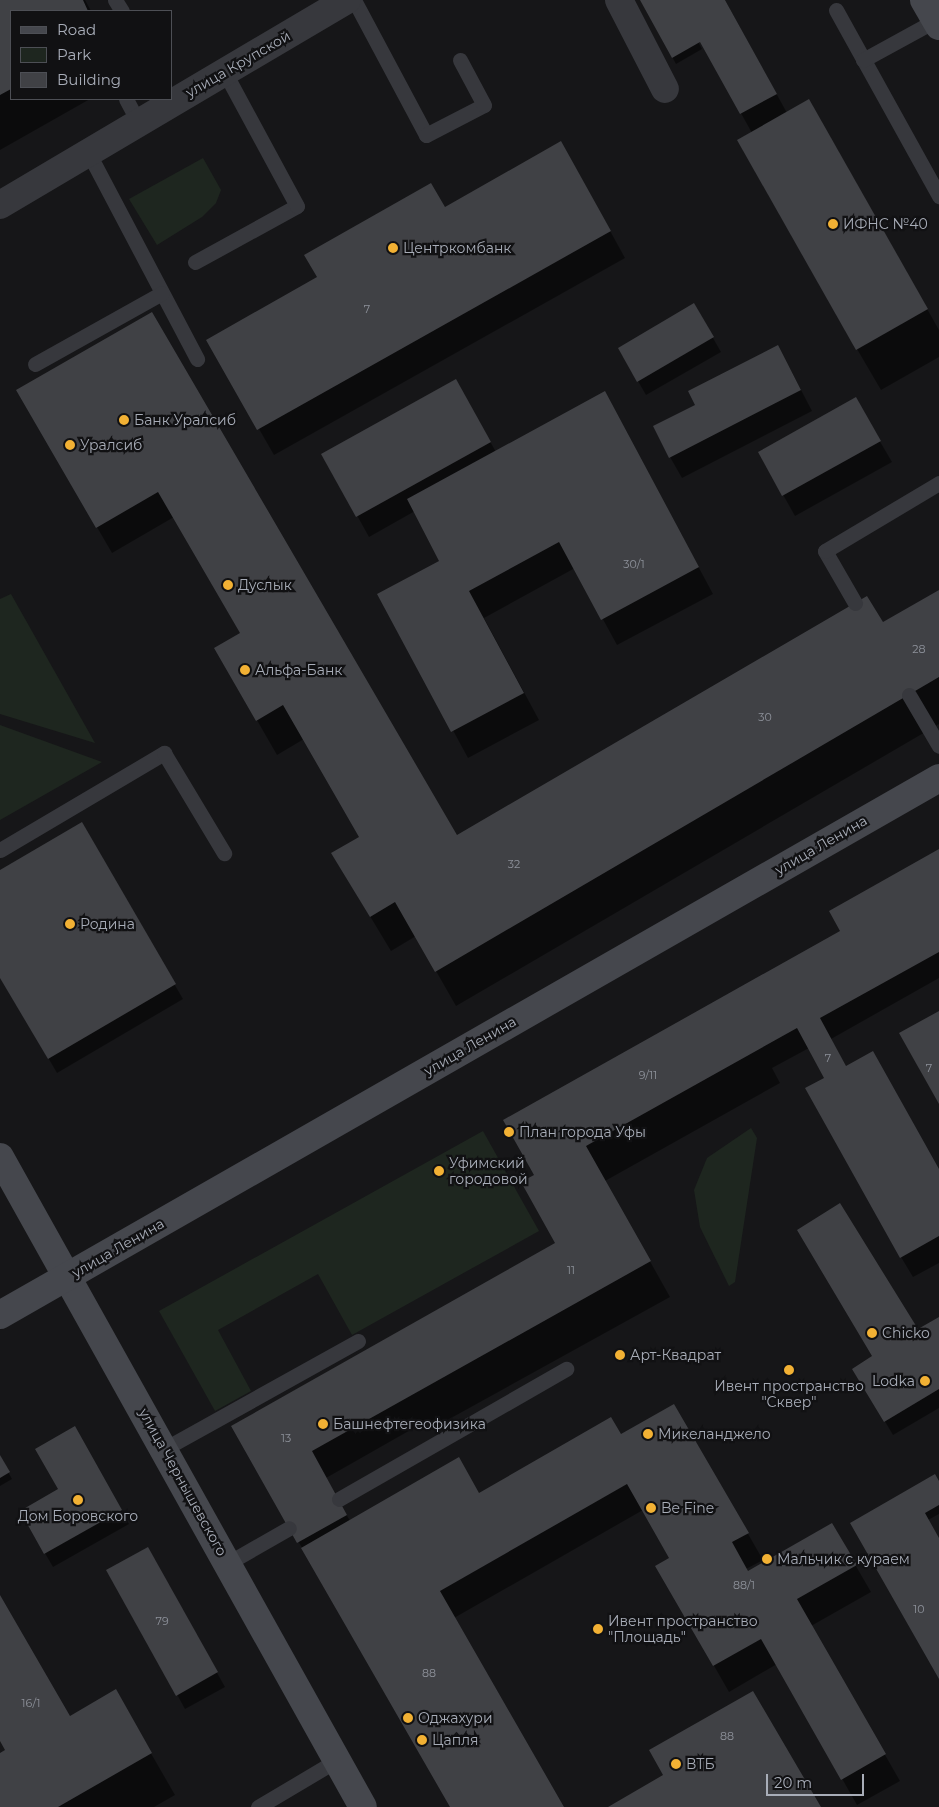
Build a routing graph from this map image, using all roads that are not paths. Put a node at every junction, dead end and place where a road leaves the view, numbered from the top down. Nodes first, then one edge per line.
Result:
1 (347, 0) edge
2 (354, 0) edge
3 (619, 0) edge
4 (836, 10) dead end
5 (933, 15) edge
6 (460, 60) dead end
7 (864, 60) junction
8 (224, 71) junction
9 (665, 89) dead end
10 (173, 97) edge
11 (164, 100) edge
12 (132, 110) edge
13 (88, 152) junction
14 (939, 196) edge
15 (0, 205) edge
16 (195, 262) dead end
17 (162, 293) junction
18 (197, 359) dead end
19 (35, 364) dead end
20 (939, 483) edge
21 (856, 602) dead end
22 (909, 695) dead end
23 (939, 746) edge
24 (939, 778) edge
25 (0, 850) edge
26 (224, 853) dead end
27 (0, 1158) edge
28 (68, 1276) junction
29 (0, 1315) edge
30 (358, 1340) dead end
31 (566, 1369) dead end
32 (164, 1449) junction
33 (339, 1499) dead end
34 (289, 1528) dead end
35 (228, 1563) junction
36 (337, 1760) junction
37 (258, 1807) edge
38 (363, 1807) edge

1 - 8 street, улица Крупской
2 - 6 lane
3 - 9 street
4 - 7 lane
5 - 7 lane
7 - 14 lane
8 - 10 street, улица Крупской
8 - 16 lane
11 - 12 street, улица Крупской
12 - 13 street, улица Крупской
13 - 15 street, улица Крупской
13 - 17 lane
17 - 18 lane
17 - 19 lane
20 - 21 lane
22 - 23 lane
24 - 28 main road, улица Ленина
25 - 26 lane
27 - 28 main road, улица Чернышевского
28 - 29 main road, улица Ленина
28 - 32 main road, улица Чернышевского
30 - 32 lane
31 - 33 lane
32 - 35 main road, улица Чернышевского
34 - 35 lane
35 - 36 main road, улица Чернышевского
36 - 37 lane
36 - 38 main road, улица Чернышевского

